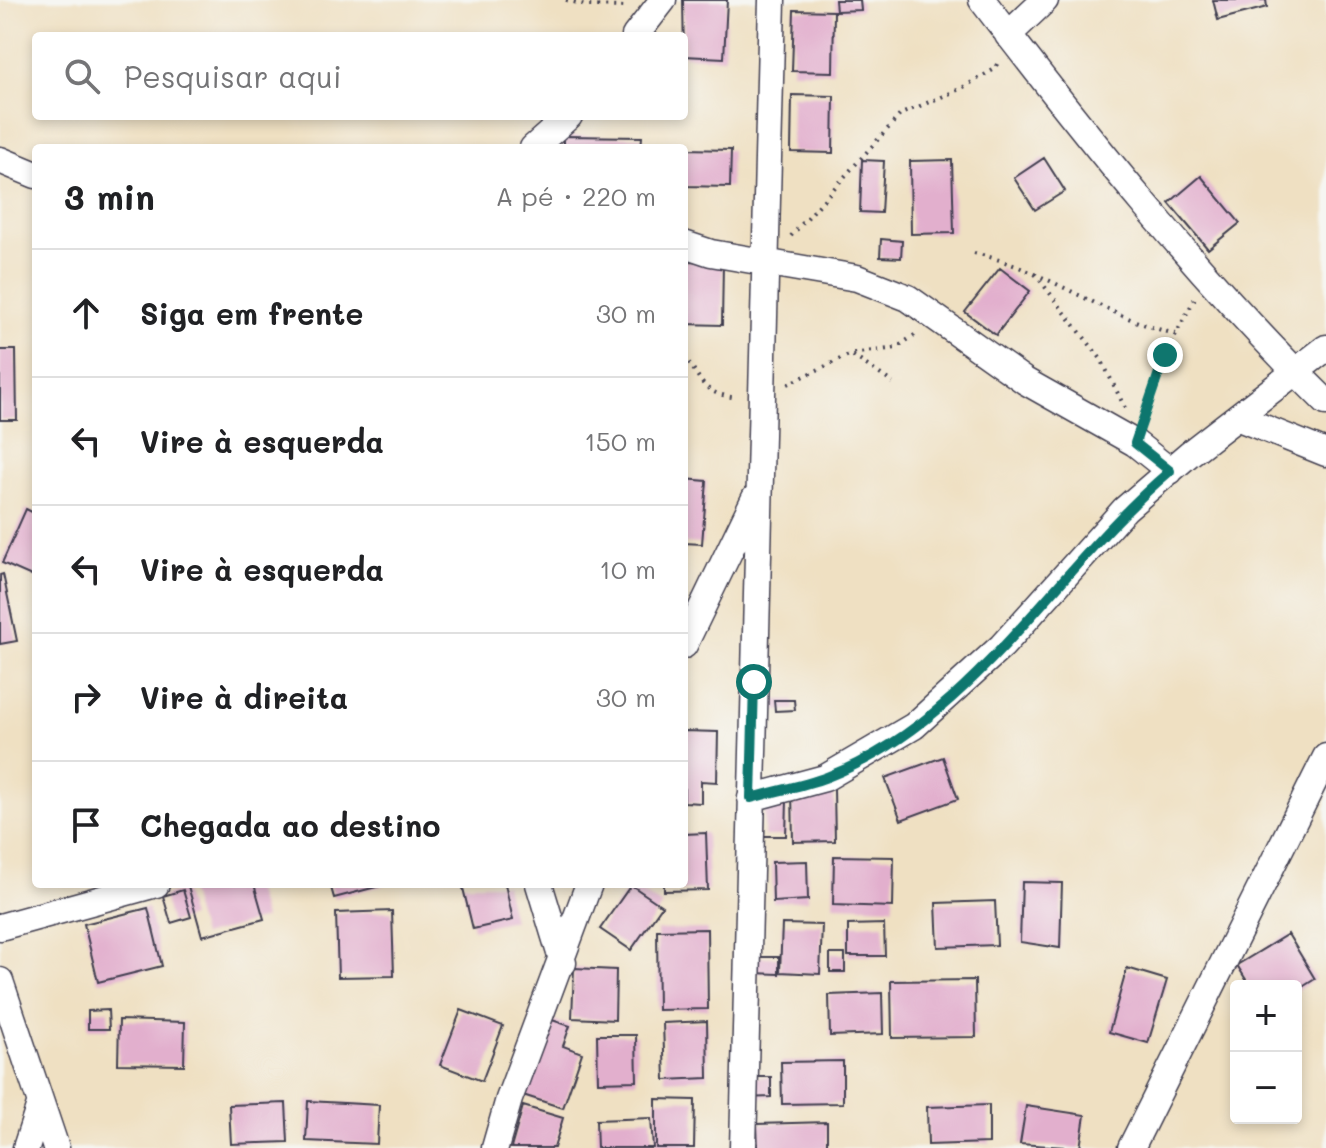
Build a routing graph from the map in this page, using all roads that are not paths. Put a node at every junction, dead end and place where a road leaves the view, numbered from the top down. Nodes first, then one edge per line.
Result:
1 (772, 0) edge
2 (982, 0) edge
3 (1045, 0) edge
4 (1008, 35) junction
5 (564, 120) edge
6 (538, 144) edge
7 (0, 160) edge
8 (32, 173) edge
9 (688, 245) edge
10 (764, 261) junction
11 (1326, 348) edge
12 (1294, 371) junction
13 (1326, 402) edge
14 (1239, 418) junction
15 (1326, 453) edge
16 (1170, 471) junction
17 (758, 491) junction
18 (688, 637) edge
19 (1326, 757) edge
20 (751, 798) junction
21 (1317, 799) edge
22 (141, 888) edge
23 (540, 888) edge
24 (588, 888) edge
25 (0, 927) edge
26 (563, 963) junction
27 (0, 981) edge
28 (40, 1105) junction
29 (26, 1148) edge
30 (56, 1148) edge
31 (495, 1148) edge
32 (743, 1148) edge
33 (1131, 1148) edge

1 - 10 street
2 - 4 street
3 - 4 street
4 - 12 street
5 - 6 street
7 - 8 street
9 - 10 street
10 - 16 street
10 - 17 street
11 - 12 street
12 - 13 street
12 - 14 street
14 - 15 street
14 - 16 street
16 - 20 street
17 - 18 street
17 - 20 street
19 - 21 street
20 - 32 street
21 - 33 street
22 - 25 street
23 - 26 street
24 - 26 street
26 - 31 street
27 - 28 street
28 - 29 street
28 - 30 street

